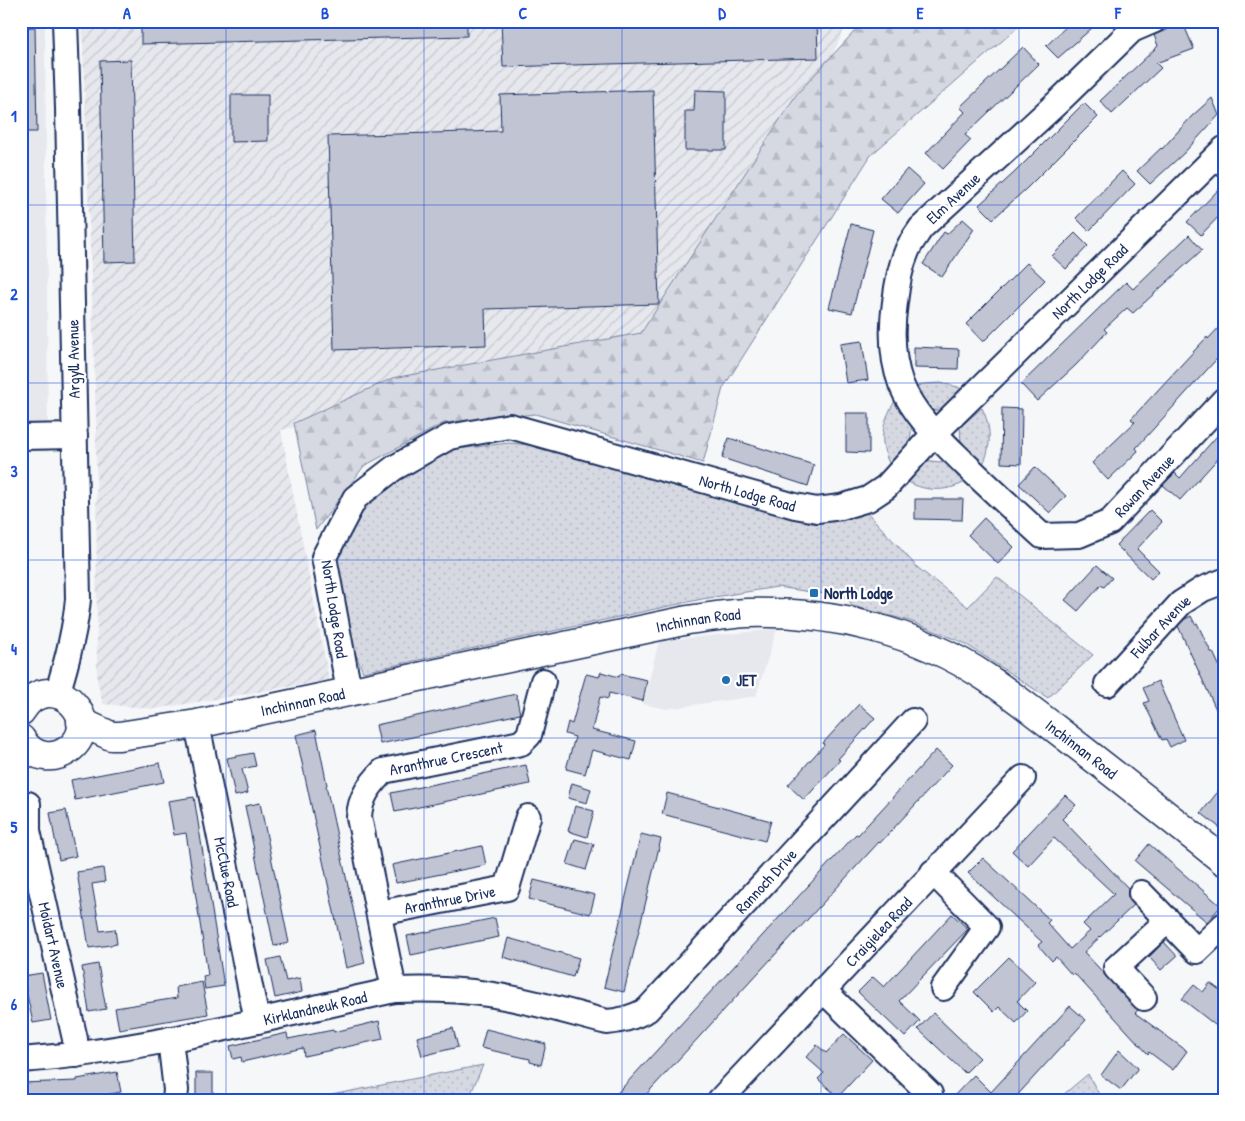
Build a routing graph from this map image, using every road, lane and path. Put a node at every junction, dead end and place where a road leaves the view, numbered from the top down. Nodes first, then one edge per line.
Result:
1 (65, 21) edge
2 (1153, 21) edge
3 (1224, 149) edge
4 (1224, 400) edge
5 (934, 434) junction
6 (75, 436) junction
7 (21, 437) edge
8 (1224, 581) edge
9 (542, 681) dead end
10 (1107, 684) dead end
11 (349, 691) junction
12 (57, 694) junction
13 (21, 711) edge
14 (913, 721) dead end
15 (197, 724) junction
16 (78, 733) junction
17 (25, 748) edge
18 (1023, 778) dead end
19 (28, 804) dead end
20 (528, 817) dead end
21 (25, 831) edge
22 (1224, 861) edge
23 (932, 872) junction
24 (1141, 893) dead end
25 (380, 913) junction
26 (1168, 920) junction
27 (1224, 925) edge
28 (943, 988) dead end
29 (394, 990) junction
30 (823, 990) junction
31 (1144, 998) dead end
32 (257, 1020) junction
33 (607, 1022) joint
34 (170, 1039) junction
35 (76, 1055) junction
36 (21, 1060) edge
37 (930, 1094) dead end
38 (175, 1100) edge
39 (720, 1100) edge

1 - 6 street, Argyll Avenue
2 - 5 street, Elm Avenue
3 - 5 street, North Lodge Road
4 - 5 street, Rowan Avenue
5 - 11 street, North Lodge Road
6 - 7 street
6 - 12 street, Argyll Avenue
8 - 10 street, Fulbar Avenue
9 - 25 street, Aranthrue Crescent
11 - 15 main road, Inchinnan Road
11 - 22 main road, Inchinnan Road
12 - 13 main road
12 - 16 main road
14 - 33 street, Rannoch Drive
15 - 16 main road, Inchinnan Road
15 - 32 street, McClue Road
16 - 17 main road
18 - 23 street, Craigielea Road
19 - 21 street, Moidart Avenue
20 - 25 street, Aranthrue Drive
21 - 35 street, Moidart Avenue
23 - 28 street
23 - 30 street, Craigielea Road
24 - 26 street
25 - 29 street, Aranthrue Crescent
26 - 27 street
26 - 31 street
29 - 32 street, Kirklandneuk Road
29 - 33 street, Kirklandneuk Road
30 - 37 street
30 - 39 street, Craigielea Road
32 - 34 street, Kirklandneuk Road
34 - 35 street, Kirklandneuk Road
34 - 38 street
35 - 36 street, Kirklandneuk Road

